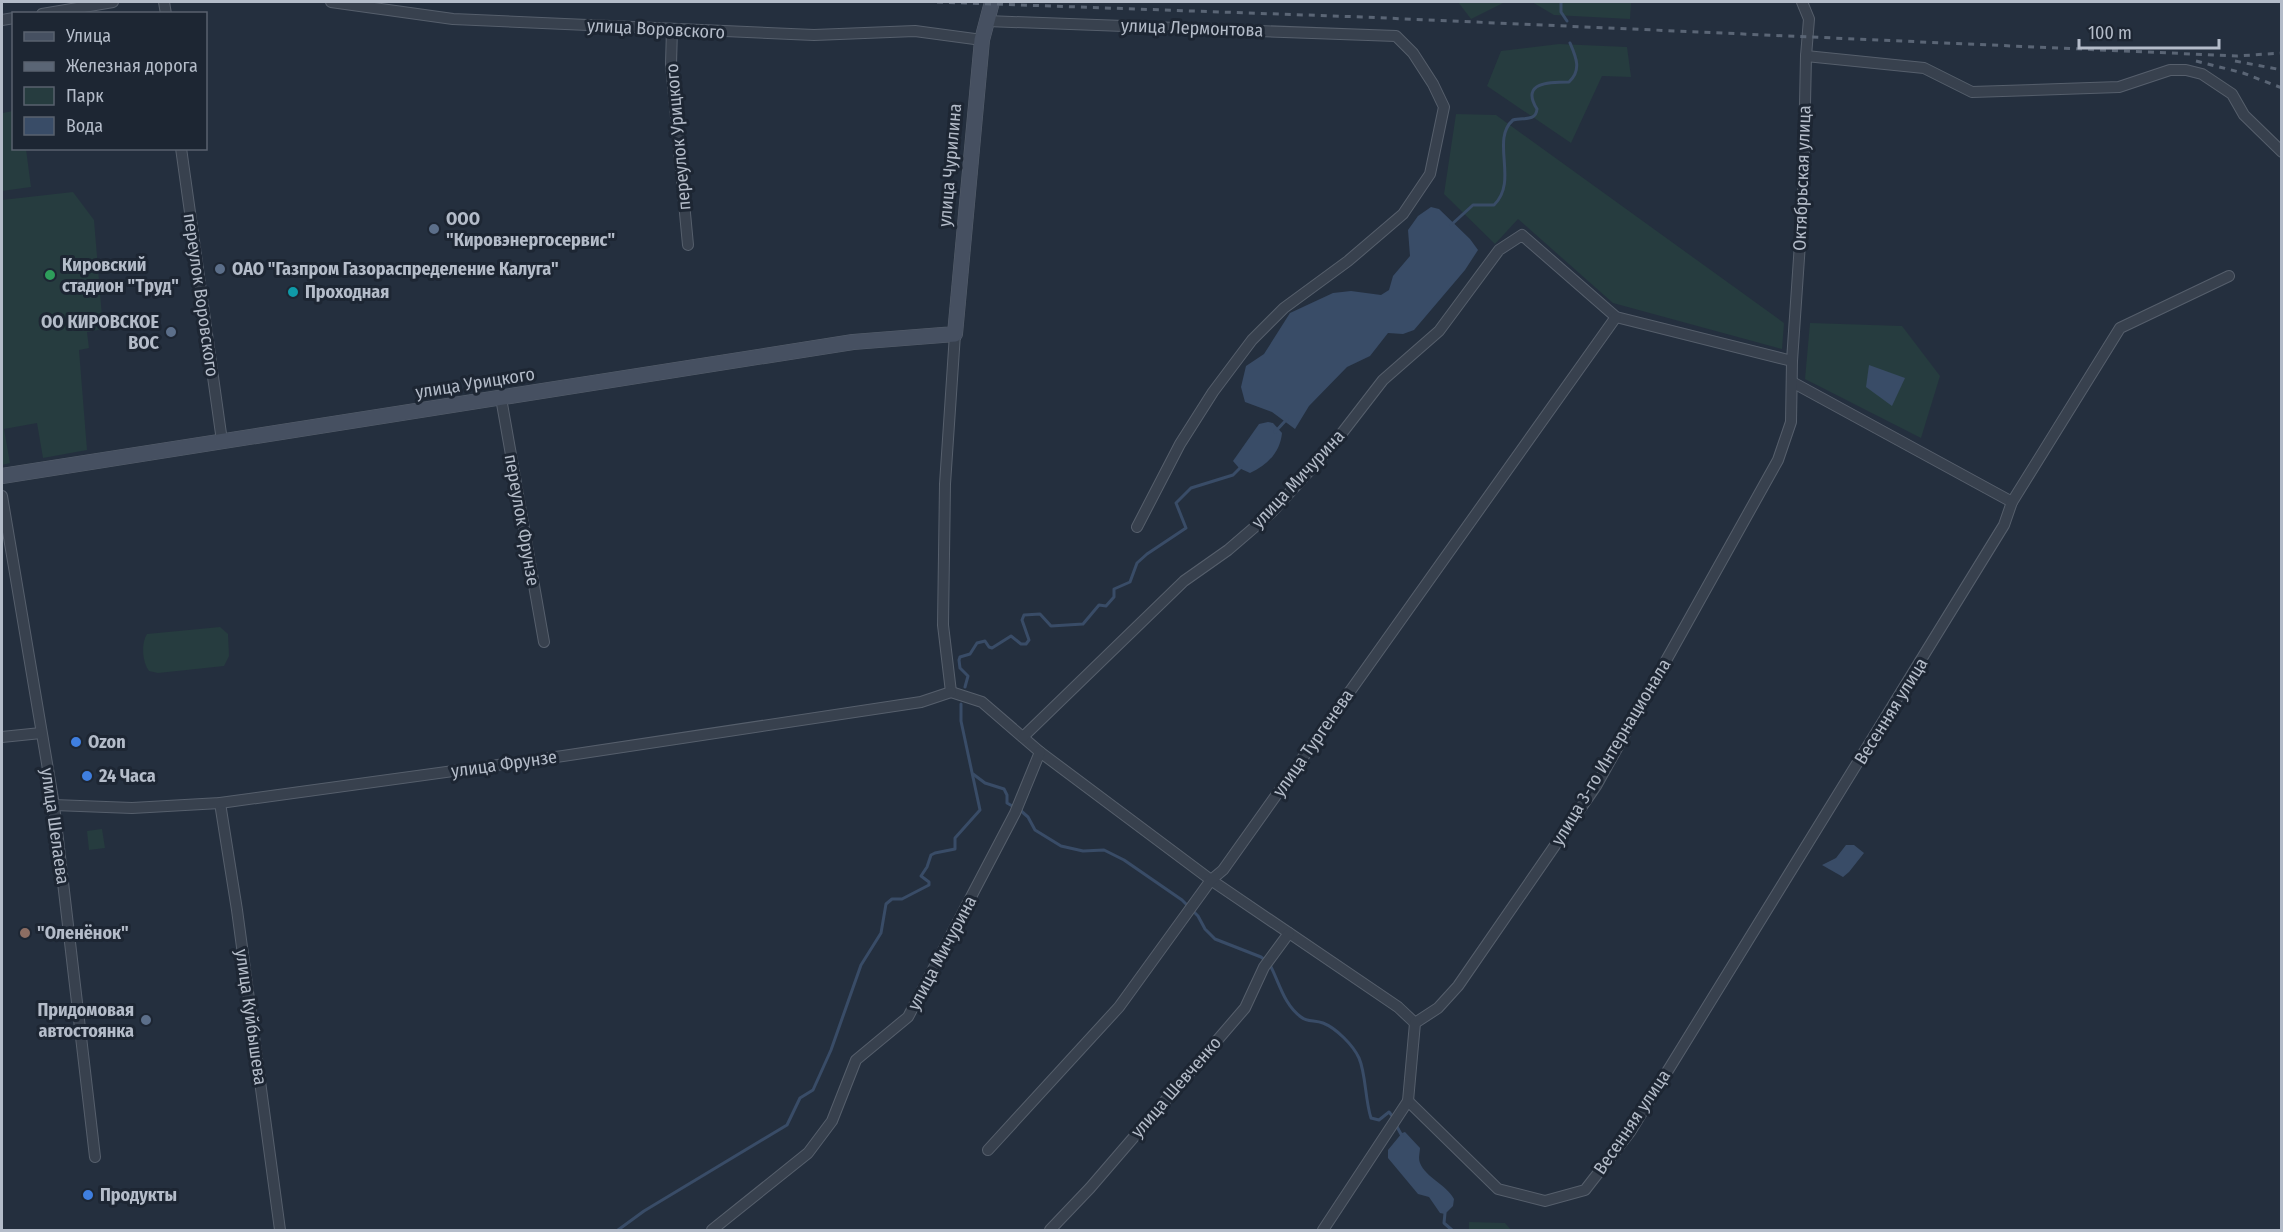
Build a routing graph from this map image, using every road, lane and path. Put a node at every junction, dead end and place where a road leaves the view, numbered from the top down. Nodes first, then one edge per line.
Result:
1 (114, 2) edge
2 (331, 2) edge
3 (992, 2) edge
4 (1802, 2) edge
5 (54, 12) edge
6 (987, 21) junction
7 (672, 29) junction
8 (982, 40) junction
9 (1806, 56) junction
10 (2278, 148) edge
11 (181, 150) edge
12 (688, 245) dead end
13 (2229, 276) dead end
14 (1797, 301) joint
15 (1616, 317) junction
16 (955, 334) junction
17 (1792, 361) junction
18 (1792, 382) junction
19 (501, 398) junction
20 (222, 441) junction
21 (2, 476) edge
22 (2, 496) edge
23 (2012, 502) junction
24 (1137, 527) dead end
25 (544, 642) dead end
26 (951, 692) junction
27 (41, 733) junction
28 (2, 737) edge
29 (1023, 737) junction
30 (1040, 752) junction
31 (220, 803) junction
32 (54, 805) junction
33 (1211, 880) junction
34 (1289, 933) junction
35 (1415, 1023) junction
36 (1408, 1101) junction
37 (988, 1150) dead end
38 (95, 1157) dead end
39 (280, 1230) edge
40 (712, 1230) edge
41 (1050, 1230) edge
42 (1323, 1230) edge

1 - 5 street
2 - 7 street, улица Воровского
3 - 6 street, улица Чурилина
4 - 9 street, Октябрьская улица
6 - 8 street, улица Чурилина
6 - 24 street, улица Лермонтова
7 - 8 street, улица Воровского
7 - 12 street, переулок Урицкого
8 - 16 street, улица Чурилина
9 - 10 street
9 - 14 street, Октябрьская улица
11 - 20 street, переулок Воровского
13 - 23 street, Весенняя улица
14 - 17 street, улица 3-го Интернационала
15 - 17 street
15 - 29 street, улица Мичурина
15 - 33 street, улица Тургенева
16 - 19 street, улица Урицкого
16 - 26 street
17 - 18 street, улица 3-го Интернационала
18 - 23 street
18 - 35 street, улица 3-го Интернационала
19 - 20 street, улица Урицкого
19 - 25 street, переулок Фрунзе
20 - 21 street, улица Урицкого
22 - 27 street, улица Шелаева
23 - 36 street, Весенняя улица
26 - 29 street
26 - 31 street, улица Фрунзе
27 - 28 street
27 - 32 street, улица Шелаева
29 - 30 street
30 - 33 street
30 - 40 street, улица Мичурина
31 - 32 street, улица Фрунзе
31 - 39 street, улица Куйбышева
32 - 38 street, улица Шелаева
33 - 34 street
33 - 37 street, улица Тургенева
34 - 35 street
34 - 41 street, улица Шевченко
35 - 36 street
36 - 42 street

